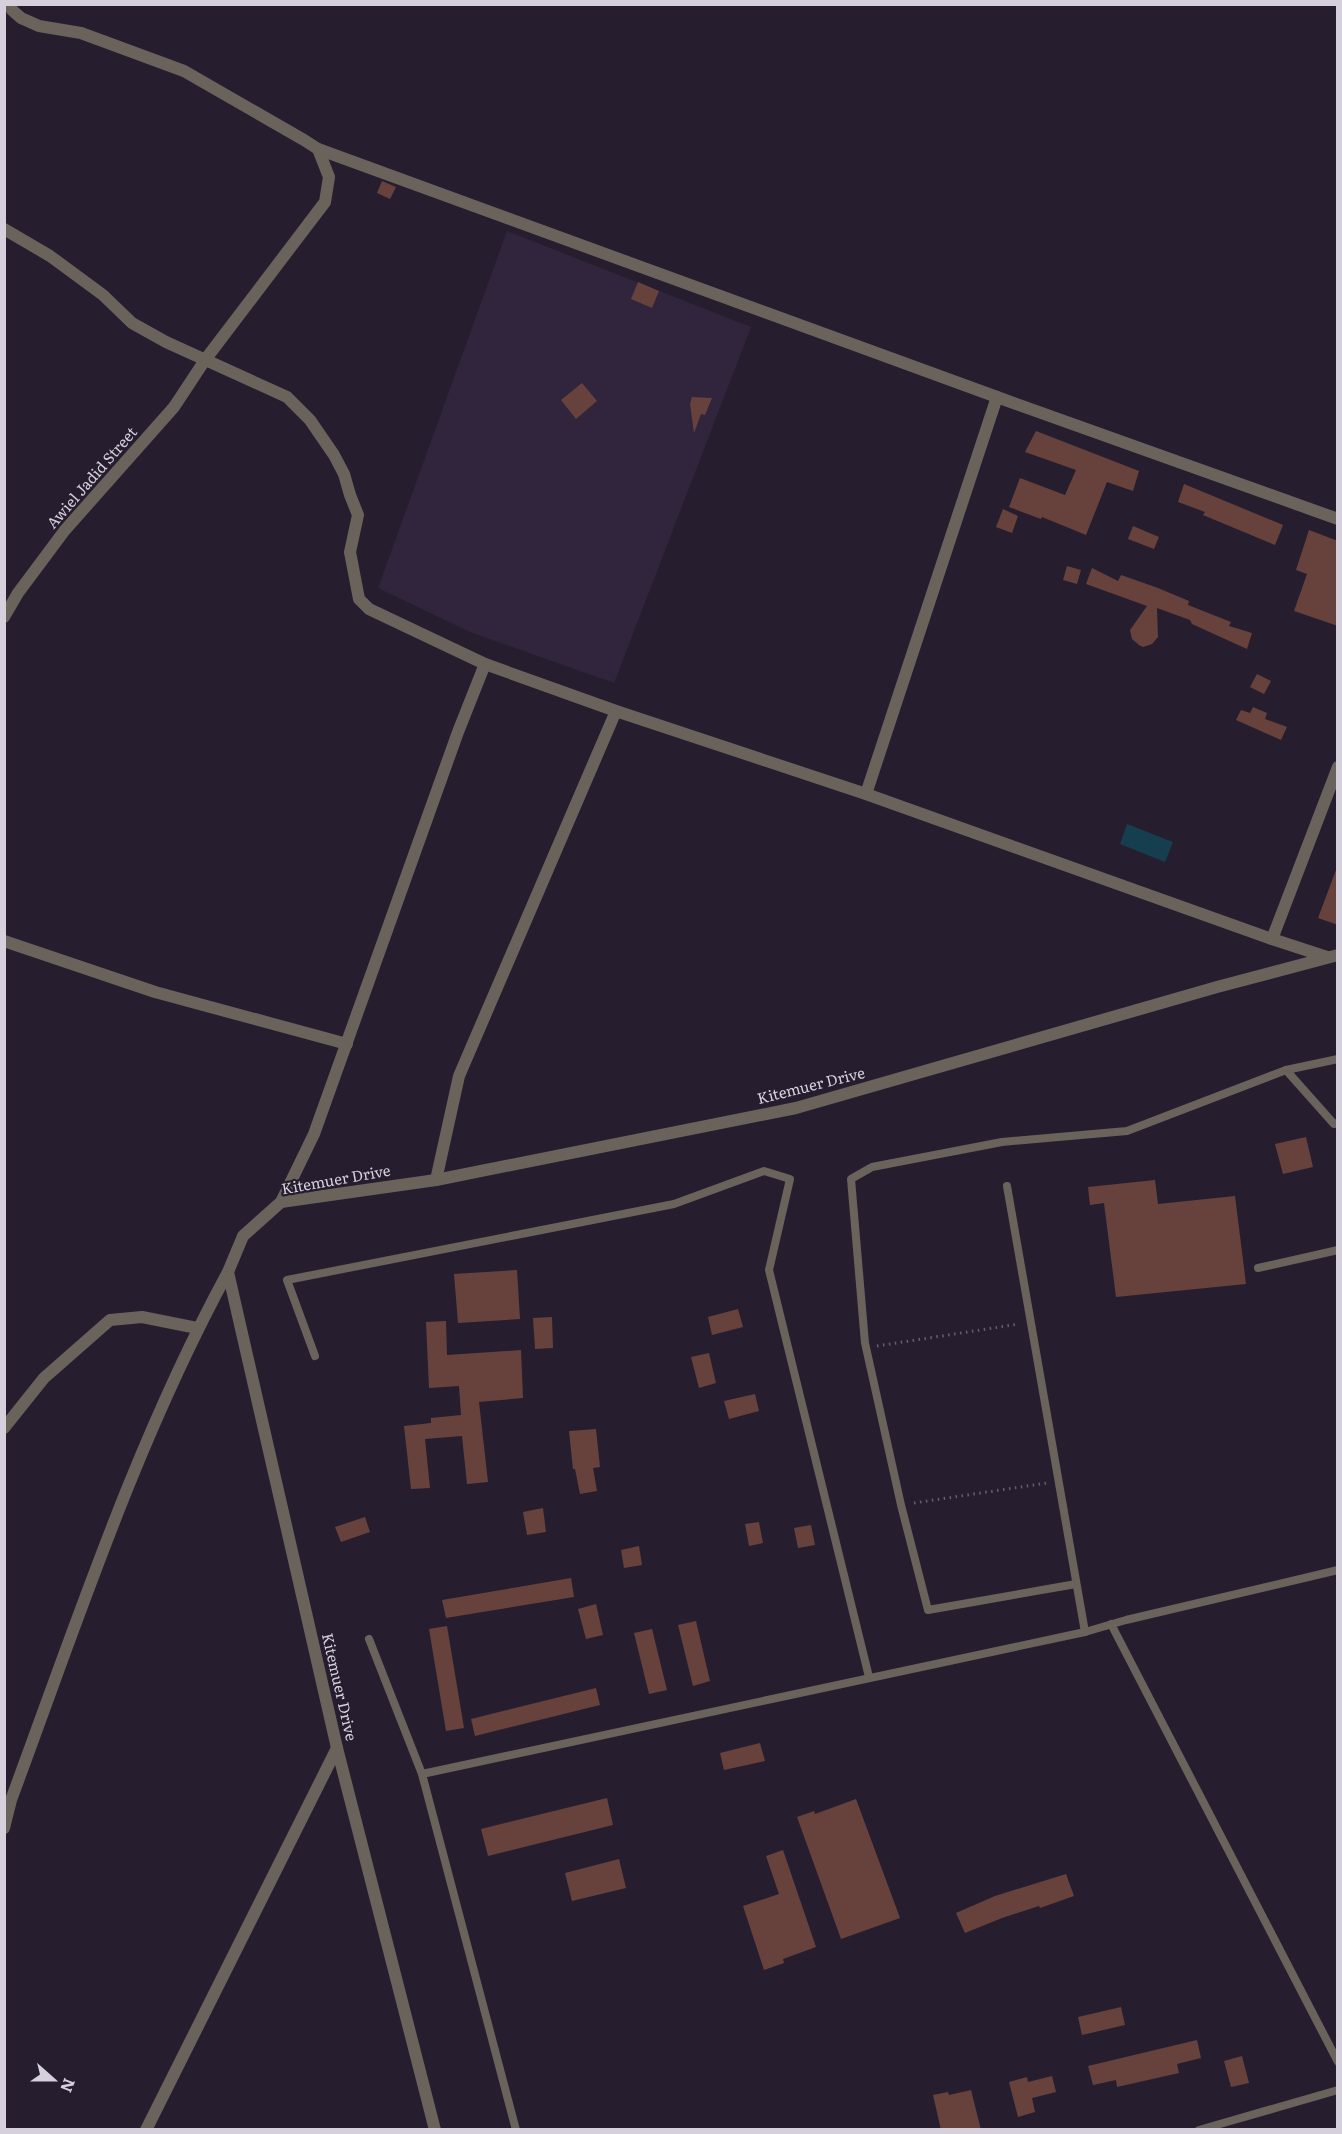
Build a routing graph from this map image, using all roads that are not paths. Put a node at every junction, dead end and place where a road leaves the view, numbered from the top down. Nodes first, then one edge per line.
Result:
1 (10, 4) edge
2 (318, 149) junction
3 (4, 229) edge
4 (205, 360) junction
5 (997, 397) junction
6 (1338, 519) edge
7 (4, 617) edge
8 (484, 664) junction
9 (616, 711) junction
10 (1338, 767) edge
11 (866, 794) junction
12 (1272, 939) junction
13 (4, 941) edge
14 (1333, 956) edge
15 (347, 1044) junction
16 (1338, 1059) edge
17 (1286, 1070) junction
18 (1338, 1123) edge
19 (436, 1180) junction
20 (1007, 1186) dead end
21 (281, 1202) junction
22 (1338, 1250) edge
23 (1258, 1268) dead end
24 (228, 1272) junction
25 (197, 1328) junction
26 (315, 1356) dead end
27 (4, 1428) edge
28 (1338, 1570) edge
29 (1076, 1584) junction
30 (1111, 1624) junction
31 (1085, 1632) junction
32 (369, 1640) dead end
33 (869, 1677) junction
34 (337, 1748) junction
35 (422, 1774) junction
36 (4, 1828) edge
37 (1338, 2062) edge
38 (1338, 2090) edge
39 (146, 2130) edge
40 (435, 2130) edge
41 (516, 2130) edge
42 (1199, 2130) edge

1 - 2 street
2 - 4 street, Awiel Jadid Street
2 - 5 street
3 - 4 street
4 - 7 street, Awiel Jadid Street
4 - 8 street
5 - 6 street
5 - 11 street
8 - 9 street
8 - 15 street
9 - 11 street
9 - 19 street
10 - 12 street
11 - 12 street
12 - 14 street
13 - 15 street
14 - 19 street, Kitemuer Drive
15 - 21 street
16 - 17 lane
17 - 18 lane
17 - 29 lane
19 - 21 street, Kitemuer Drive
20 - 29 lane
21 - 24 street, Kitemuer Drive
22 - 23 lane
24 - 25 street
24 - 34 street, Kitemuer Drive
25 - 27 street
25 - 36 street
26 - 33 lane
28 - 30 lane
29 - 31 lane
30 - 31 lane
30 - 37 lane
31 - 33 lane
32 - 35 lane
33 - 35 lane
34 - 39 street
34 - 40 street, Kitemuer Drive
35 - 41 lane
38 - 42 lane

